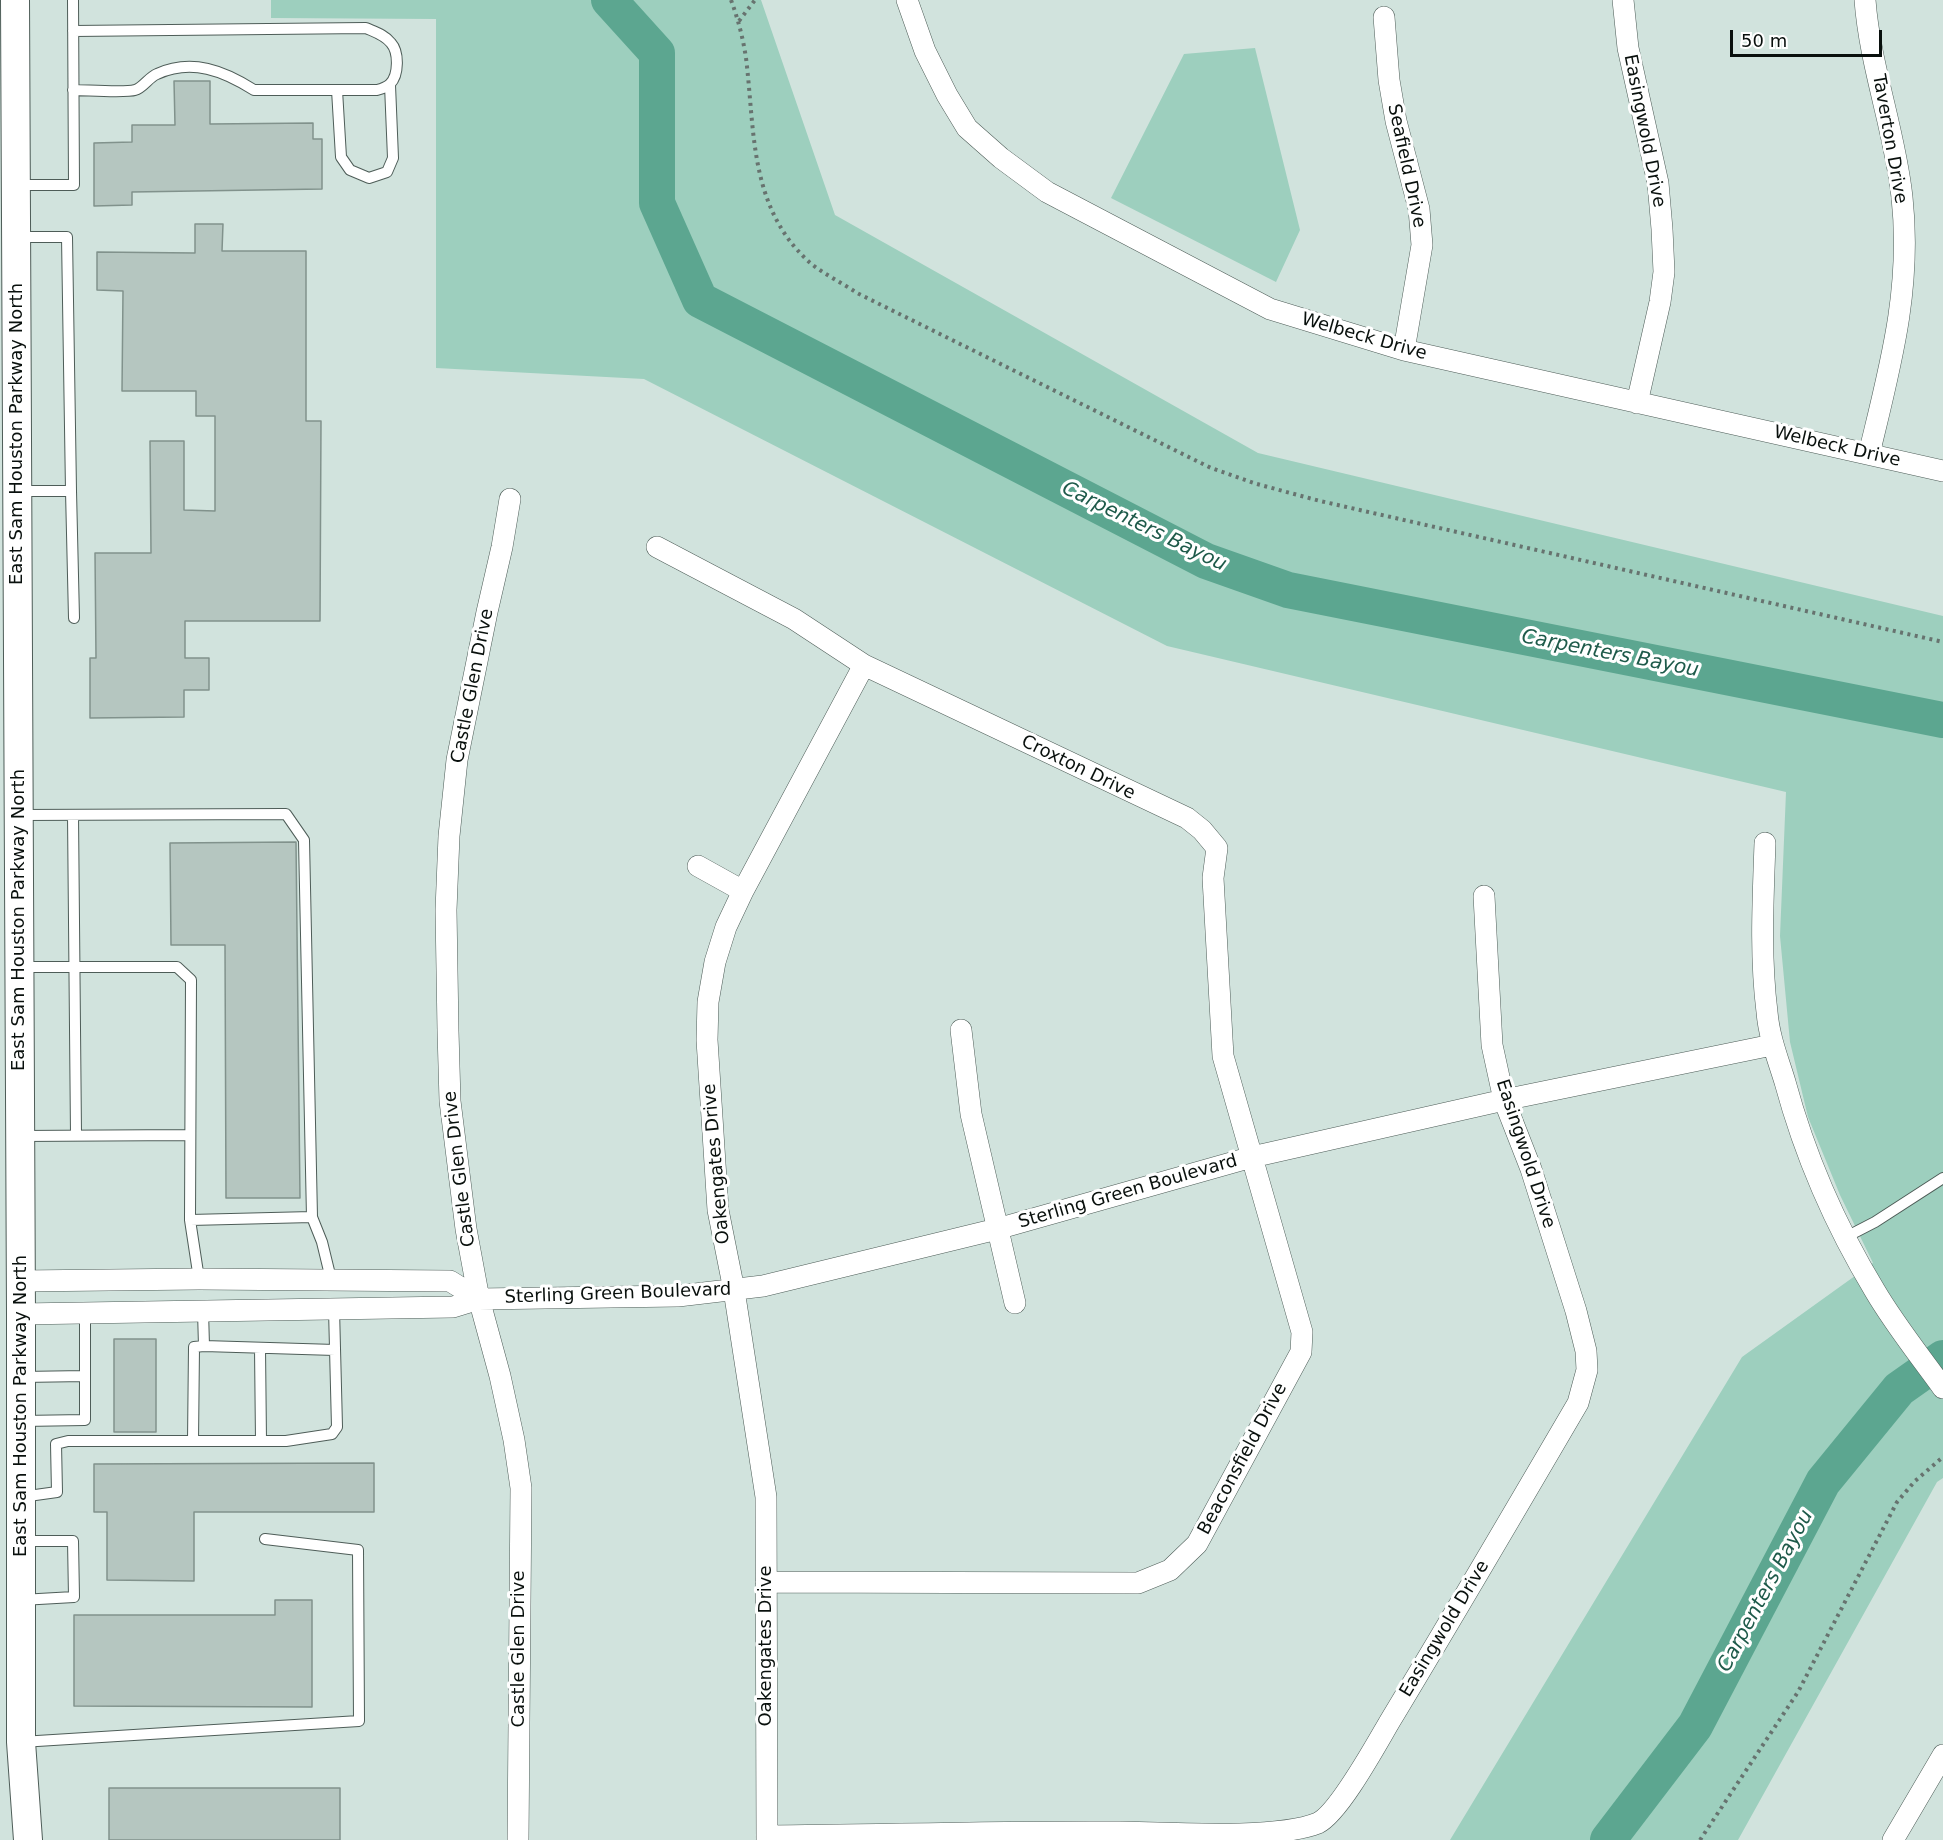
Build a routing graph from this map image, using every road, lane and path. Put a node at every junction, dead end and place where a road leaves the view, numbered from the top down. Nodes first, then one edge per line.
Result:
1 (15, 0) edge
2 (73, 0) edge
3 (731, 0) edge
4 (755, 0) edge
5 (907, 0) edge
6 (1623, 0) edge
7 (1865, 0) edge
8 (1384, 17) dead end
9 (738, 21) junction
10 (73, 31) junction
11 (390, 85) junction
12 (73, 90) junction
13 (337, 90) junction
14 (15, 185) junction
15 (16, 237) junction
16 (1404, 350) junction
17 (1637, 403) junction
18 (1869, 454) junction
19 (1943, 471) edge
20 (17, 491) junction
21 (71, 491) junction
22 (510, 499) dead end
23 (657, 547) dead end
24 (74, 618) dead end
25 (1943, 642) edge
26 (864, 665) junction
27 (18, 815) junction
28 (73, 815) junction
29 (1765, 843) dead end
30 (698, 866) dead end
31 (743, 891) junction
32 (1484, 896) dead end
33 (19, 967) junction
34 (73, 967) junction
35 (961, 1030) dead end
36 (1772, 1045) junction
37 (1504, 1100) junction
38 (76, 1135) junction
39 (190, 1135) junction
40 (20, 1136) junction
41 (1252, 1157) junction
42 (1943, 1178) edge
43 (312, 1217) junction
44 (190, 1220) junction
45 (997, 1229) junction
46 (1844, 1238) junction
47 (199, 1279) junction
48 (331, 1279) junction
49 (21, 1281) junction
50 (734, 1290) junction
51 (479, 1299) junction
52 (1015, 1303) dead end
53 (334, 1309) junction
54 (203, 1311) junction
55 (85, 1313) junction
56 (21, 1314) junction
57 (204, 1346) junction
58 (260, 1348) junction
59 (335, 1350) junction
60 (85, 1376) junction
61 (21, 1377) junction
62 (1943, 1388) edge
63 (21, 1421) junction
64 (193, 1441) junction
65 (261, 1441) junction
66 (1943, 1457) edge
67 (21, 1497) junction
68 (265, 1539) dead end
69 (21, 1541) junction
70 (766, 1582) junction
71 (21, 1600) junction
72 (21, 1742) junction
73 (1943, 1755) edge
74 (767, 1838) edge
75 (28, 1840) edge
76 (518, 1840) edge
77 (1700, 1840) edge
78 (1893, 1840) edge

1 - 14 main road, East Sam Houston Parkway North
2 - 10 lane
3 - 9 path
4 - 9 path
5 - 16 street, Welbeck Drive
6 - 17 street, Easingwold Drive
7 - 18 street, Taverton Drive
8 - 16 street, Seafield Drive
9 - 25 path
10 - 11 lane
10 - 12 lane
11 - 13 lane
11 - 13 lane
12 - 13 lane
12 - 14 lane
14 - 15 main road, East Sam Houston Parkway North
15 - 20 main road, East Sam Houston Parkway North
15 - 21 lane
16 - 17 street, Welbeck Drive
17 - 18 street, Welbeck Drive
18 - 19 street, Welbeck Drive
20 - 21 lane
20 - 27 main road, East Sam Houston Parkway North
21 - 24 lane
22 - 51 street, Castle Glen Drive
23 - 26 street, Croxton Drive
26 - 31 street, Oakengates Drive
26 - 41 street, Croxton Drive
27 - 28 lane
27 - 33 main road, East Sam Houston Parkway North
28 - 34 lane
28 - 43 lane
29 - 36 street
30 - 31 street
31 - 50 street, Oakengates Drive
32 - 37 street, Easingwold Drive
33 - 34 lane
33 - 40 main road, East Sam Houston Parkway North
34 - 38 lane
34 - 39 lane
35 - 45 street
36 - 37 street, Sterling Green Boulevard
36 - 46 street
37 - 41 street, Sterling Green Boulevard
37 - 74 street, Easingwold Drive
38 - 39 lane
38 - 40 lane
39 - 44 lane
40 - 49 main road, East Sam Houston Parkway North
41 - 45 street, Sterling Green Boulevard
41 - 70 street, Beaconsfield Drive
42 - 46 lane
43 - 44 lane
43 - 48 lane
44 - 47 lane
45 - 50 street, Sterling Green Boulevard
45 - 52 street
46 - 62 street
47 - 48 street, Sterling Green Boulevard
47 - 49 street, Sterling Green Boulevard
48 - 51 street, Sterling Green Boulevard
48 - 53 street
49 - 56 main road, East Sam Houston Parkway North
50 - 51 street, Sterling Green Boulevard
50 - 70 street, Oakengates Drive
51 - 53 street, Sterling Green Boulevard
51 - 76 street, Castle Glen Drive
53 - 54 street, Sterling Green Boulevard
53 - 59 lane
54 - 55 street, Sterling Green Boulevard
54 - 57 lane
55 - 56 street, Sterling Green Boulevard
55 - 60 lane
56 - 61 main road, East Sam Houston Parkway North
57 - 58 lane
57 - 64 lane
58 - 59 lane
58 - 65 lane
59 - 65 lane
60 - 61 lane
60 - 63 lane
61 - 63 main road, East Sam Houston Parkway North
63 - 67 main road, East Sam Houston Parkway North
64 - 65 lane
64 - 67 lane
66 - 77 path
67 - 69 main road, East Sam Houston Parkway North
68 - 72 lane
69 - 71 main road, East Sam Houston Parkway North
69 - 71 lane
70 - 74 street, Oakengates Drive
71 - 72 main road, East Sam Houston Parkway North
72 - 75 main road, East Sam Houston Parkway North
73 - 78 street

